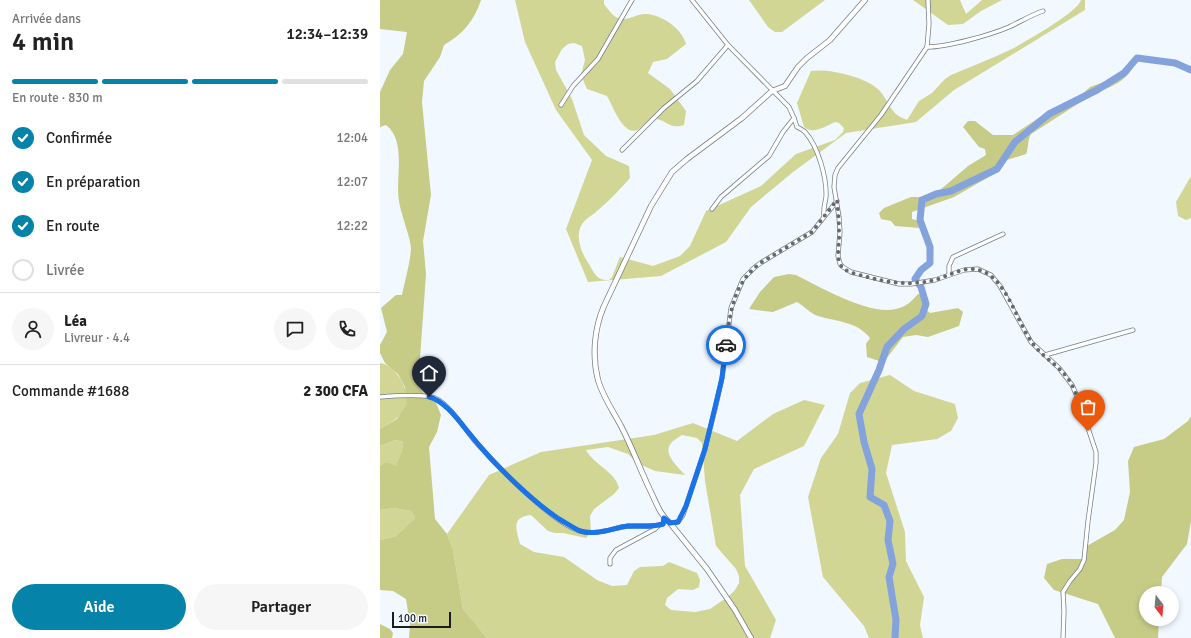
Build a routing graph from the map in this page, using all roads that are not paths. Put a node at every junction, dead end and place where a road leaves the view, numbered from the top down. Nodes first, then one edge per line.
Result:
1 (632, 0) edge
2 (692, 0) edge
3 (866, 0) edge
4 (928, 0) edge
5 (1043, 10) dead end
6 (728, 45) junction
7 (927, 47) junction
8 (772, 91) junction
9 (561, 105) dead end
10 (794, 118) junction
11 (622, 150) dead end
12 (837, 200) junction
13 (712, 209) dead end
14 (824, 216) junction
15 (1003, 234) dead end
16 (949, 274) junction
17 (1133, 330) dead end
18 (1045, 355) junction
19 (380, 397) edge
20 (664, 518) junction
21 (670, 523) junction
22 (659, 525) junction
23 (610, 564) dead end
24 (751, 638) edge
25 (1063, 638) edge

1 - 9 street
2 - 6 street
3 - 8 street
4 - 7 street
5 - 7 street
6 - 8 street
6 - 11 street
7 - 12 street
8 - 10 street
8 - 20 street
10 - 13 street
10 - 14 street
12 - 14 street
12 - 16 street
14 - 21 street
15 - 16 street
16 - 18 street
17 - 18 street
18 - 25 street
19 - 22 street
20 - 21 street
20 - 22 street
21 - 24 street
22 - 23 street

